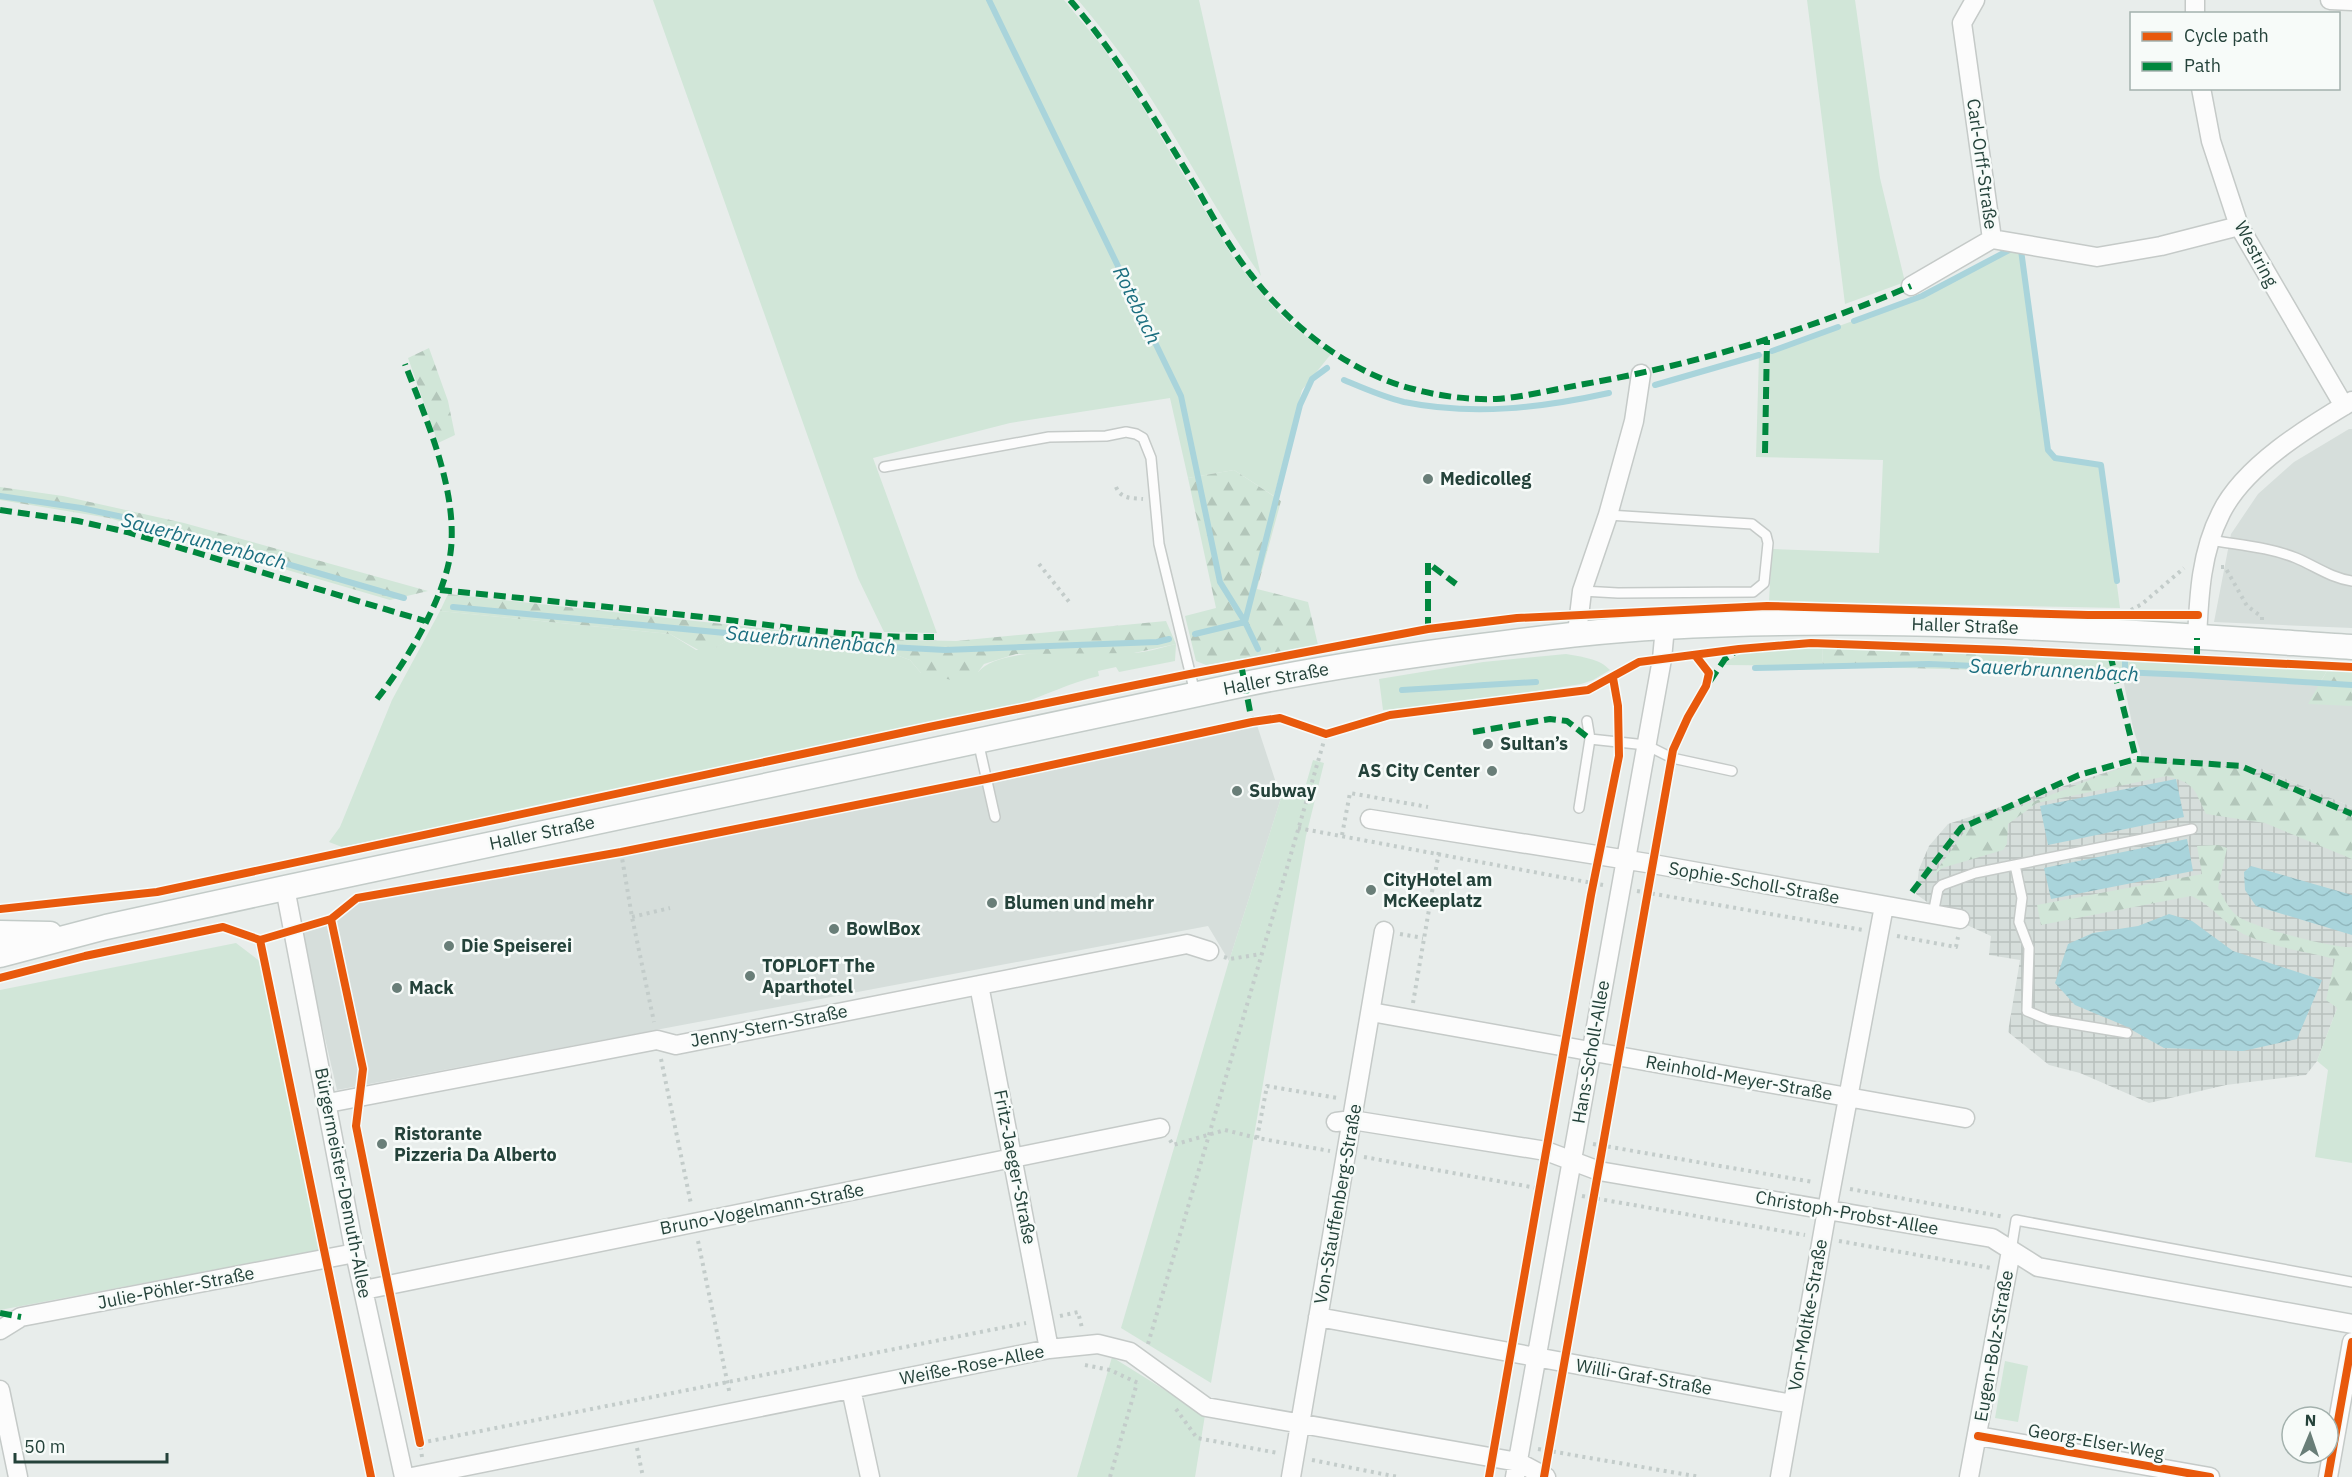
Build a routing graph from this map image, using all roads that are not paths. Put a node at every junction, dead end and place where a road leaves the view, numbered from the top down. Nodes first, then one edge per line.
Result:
1 (1975, 0) edge
2 (2330, 0) edge
3 (2352, 1) edge
4 (2201, 90) edge
5 (2239, 226) junction
6 (1992, 238) junction
7 (1911, 286) dead end
8 (1641, 374) dead end
9 (2349, 405) edge
10 (884, 467) dead end
11 (1608, 515) junction
12 (2210, 540) junction
13 (2352, 581) edge
14 (1582, 591) junction
15 (1665, 627) junction
16 (1577, 633) junction
17 (2198, 638) junction
18 (2352, 647) edge
19 (1195, 695) junction
20 (1587, 721) dead end
21 (1590, 739) junction
22 (978, 741) junction
23 (1646, 746) junction
24 (1732, 771) dead end
25 (1579, 808) dead end
26 (995, 817) dead end
27 (1370, 819) dead end
28 (2192, 829) dead end
29 (1626, 860) junction
30 (2015, 865) junction
31 (285, 888) junction
32 (1884, 906) junction
33 (1933, 914) junction
34 (1960, 919) dead end
35 (106, 927) junction
36 (1384, 932) dead end
37 (0, 933) edge
38 (52, 934) junction
39 (0, 943) edge
40 (1209, 951) road end
41 (0, 955) edge
42 (979, 985) junction
43 (1371, 1012) junction
44 (2127, 1033) dead end
45 (1592, 1051) junction
46 (1849, 1097) junction
47 (328, 1103) junction
48 (1965, 1118) dead end
49 (1344, 1121) junction
50 (1160, 1128) road end
51 (1014, 1158) junction
52 (1572, 1161) junction
53 (1827, 1210) junction
54 (2011, 1251) junction
55 (355, 1253) junction
56 (2352, 1282) edge
57 (364, 1290) junction
58 (1318, 1317) junction
59 (2352, 1324) edge
60 (0, 1330) edge
61 (2352, 1342) edge
62 (1049, 1349) junction
63 (1537, 1358) junction
64 (851, 1389) junction
65 (0, 1390) edge
66 (1792, 1404) junction
67 (1300, 1424) junction
68 (1978, 1436) junction
69 (1518, 1462) edge
70 (419, 1476) edge
71 (18, 1477) edge
72 (404, 1477) edge
73 (870, 1477) edge
74 (1291, 1477) edge
75 (1546, 1477) edge
76 (1780, 1477) edge
77 (1969, 1477) edge
78 (2210, 1477) edge
79 (2328, 1477) edge

1 - 6 street, Carl-Orff-Straße
2 - 3 street
4 - 5 street, Westring
5 - 6 street
5 - 9 street, Westring
6 - 7 street, Carl-Orff-Straße
8 - 11 street
9 - 12 street
10 - 19 lane
11 - 14 street
11 - 14 lane
12 - 13 lane
12 - 17 street
14 - 16 street
15 - 16 main road, Haller Straße
15 - 17 main road, Haller Straße
15 - 23 street, Hans-Scholl-Allee
16 - 19 main road, Haller Straße
17 - 18 main road, Haller Straße
19 - 22 main road, Haller Straße
20 - 21 lane
21 - 23 lane
21 - 25 lane
22 - 26 lane
22 - 31 main road, Haller Straße
23 - 24 lane
23 - 29 street, Hans-Scholl-Allee
27 - 29 street, Sophie-Scholl-Straße
28 - 30 lane
29 - 32 street, Sophie-Scholl-Straße
29 - 45 street, Hans-Scholl-Allee
30 - 33 lane
30 - 44 lane
31 - 35 main road, Haller Straße
31 - 47 street, Bürgermeister-Demuth-Allee
32 - 33 street, Sophie-Scholl-Straße
32 - 46 street, Von-Moltke-Straße
33 - 34 street, Sophie-Scholl-Straße
35 - 38 main road, Haller Straße
35 - 41 main road, Haller Straße
36 - 43 street, Von-Stauffenberg-Straße
37 - 38 main road
38 - 39 main road, Haller Straße
40 - 42 street, Jenny-Stern-Straße
42 - 47 street, Jenny-Stern-Straße
42 - 51 street, Fritz-Jaeger-Straße
43 - 45 street, Reinhold-Meyer-Straße
43 - 49 street, Von-Stauffenberg-Straße
45 - 46 street, Reinhold-Meyer-Straße
45 - 52 street, Hans-Scholl-Allee
46 - 48 street, Reinhold-Meyer-Straße
46 - 53 street, Von-Moltke-Straße
47 - 55 street, Bürgermeister-Demuth-Allee
49 - 52 street, Christoph-Probst-Allee
49 - 58 street, Von-Stauffenberg-Straße
50 - 51 street, Bruno-Vogelmann-Straße
51 - 57 street, Bruno-Vogelmann-Straße
51 - 62 street, Fritz-Jaeger-Straße
52 - 53 street, Christoph-Probst-Allee
52 - 63 street, Hans-Scholl-Allee
53 - 54 street, Christoph-Probst-Allee
53 - 66 street, Von-Moltke-Straße
54 - 56 lane
54 - 59 street, Christoph-Probst-Allee
54 - 68 street, Eugen-Bolz-Straße
55 - 57 street, Bürgermeister-Demuth-Allee
55 - 60 street, Julie-Pöhler-Straße
57 - 72 street, Bürgermeister-Demuth-Allee
58 - 63 street, Willi-Graf-Straße
58 - 67 street, Von-Stauffenberg-Straße
61 - 79 street
62 - 64 street, Weiße-Rose-Allee
62 - 67 street, Weiße-Rose-Allee
63 - 66 street, Willi-Graf-Straße
63 - 69 street, Hans-Scholl-Allee
64 - 70 street, Weiße-Rose-Allee
64 - 73 street
65 - 71 street
66 - 76 street, Von-Moltke-Straße
67 - 69 street, Weiße-Rose-Allee
67 - 74 street, Von-Stauffenberg-Straße
68 - 77 street, Eugen-Bolz-Straße
68 - 78 street, Georg-Elser-Weg
69 - 75 street, Weiße-Rose-Allee

